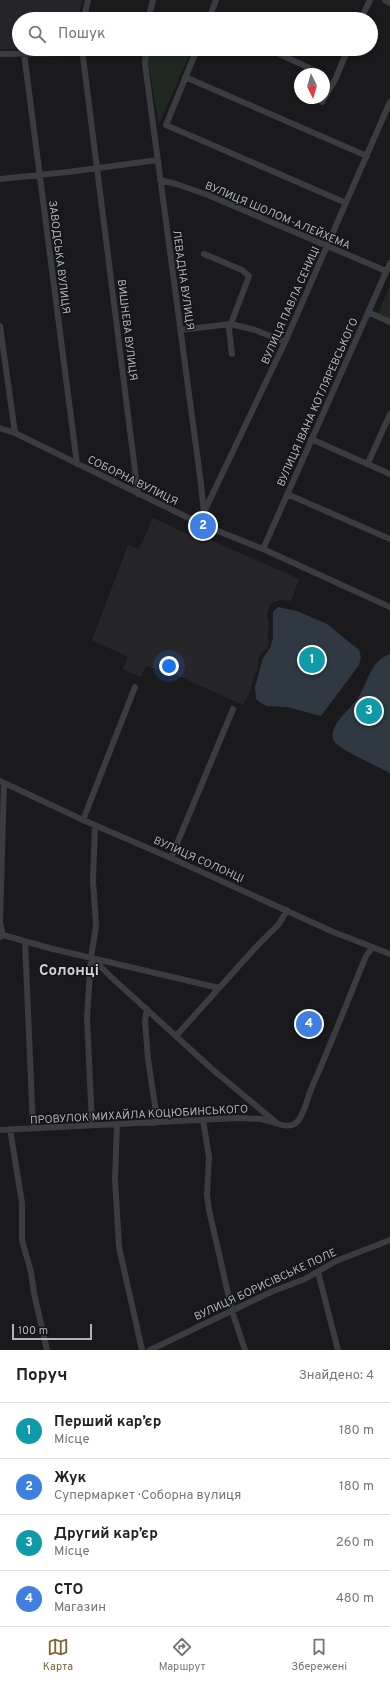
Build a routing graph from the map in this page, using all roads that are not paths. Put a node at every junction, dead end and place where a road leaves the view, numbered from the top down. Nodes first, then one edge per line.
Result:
1 (88, 0) edge
2 (153, 0) edge
3 (216, 0) edge
4 (370, 0) edge
5 (386, 0) edge
6 (390, 2) edge
7 (85, 12) edge
8 (150, 12) edge
9 (212, 12) edge
10 (364, 12) edge
11 (0, 54) edge
12 (12, 54) edge
13 (24, 56) edge
14 (83, 56) edge
15 (146, 56) edge
16 (194, 56) edge
17 (284, 56) edge
18 (345, 56) edge
19 (310, 68) edge
20 (185, 77) junction
21 (330, 78) edge
22 (335, 80) junction
23 (330, 88) edge
24 (390, 102) edge
25 (166, 125) junction
26 (154, 128) junction
27 (367, 156) junction
28 (158, 160) junction
29 (98, 169) junction
30 (39, 174) junction
31 (0, 179) edge
32 (160, 180) junction
33 (346, 203) junction
34 (327, 247) junction
35 (204, 254) dead end
36 (390, 262) edge
37 (386, 271) junction
38 (368, 312) junction
39 (390, 322) edge
40 (231, 324) junction
41 (0, 326) edge
42 (180, 330) junction
43 (284, 342) junction
44 (232, 354) dead end
45 (390, 414) edge
46 (0, 428) edge
47 (14, 433) junction
48 (311, 439) junction
49 (368, 463) junction
50 (77, 464) junction
51 (390, 474) edge
52 (138, 494) junction
53 (287, 494) junction
54 (204, 514) junction
55 (203, 525) junction
56 (390, 539) edge
57 (263, 549) junction
58 (390, 608) edge
59 (135, 687) dead end
60 (234, 709) dead end
61 (2, 782) edge
62 (84, 820) junction
63 (96, 825) junction
64 (171, 858) junction
65 (288, 910) junction
66 (1, 936) edge
67 (25, 942) junction
68 (372, 948) junction
69 (390, 954) edge
70 (91, 957) junction
71 (219, 988) junction
72 (147, 1009) junction
73 (176, 1036) junction
74 (203, 1120) junction
75 (155, 1122) junction
76 (92, 1124) junction
77 (117, 1124) junction
78 (278, 1124) junction
79 (33, 1128) junction
80 (10, 1129) junction
81 (0, 1130) edge
82 (390, 1240) edge
83 (318, 1272) junction
84 (232, 1311) junction
85 (47, 1350) edge
86 (142, 1350) edge
87 (150, 1350) edge
88 (245, 1350) edge
89 (338, 1350) edge

1 - 7 street
2 - 8 street
3 - 9 street
4 - 10 street
5 - 6 street
11 - 12 street
13 - 30 street, ЗАВОДСЬКА ВУЛИЦЯ
14 - 29 street, ВИШНЕВА ВУЛИЦЯ
15 - 26 street, ЛЕВАДНА ВУЛИЦЯ
16 - 20 street
17 - 19 street
18 - 22 street
20 - 25 street
20 - 27 street
21 - 22 street
22 - 23 street
24 - 27 street, ВУЛИЦЯ ПАВЛА СЕНИЦІ
25 - 26 street
25 - 33 street
26 - 28 street, ЛЕВАДНА ВУЛИЦЯ
27 - 33 street, ВУЛИЦЯ ПАВЛА СЕНИЦІ
28 - 29 street
28 - 32 street, ЛЕВАДНА ВУЛИЦЯ
29 - 30 street
29 - 52 street, ВИШНЕВА ВУЛИЦЯ
30 - 31 street
30 - 50 street, ЗАВОДСЬКА ВУЛИЦЯ
32 - 34 street, ВУЛИЦЯ ШОЛОМ-АЛЕЙХЕМА
32 - 42 street, ЛЕВАДНА ВУЛИЦЯ
33 - 34 street, ВУЛИЦЯ ПАВЛА СЕНИЦІ
34 - 37 street, ВУЛИЦЯ ШОЛОМ-АЛЕЙХЕМА
34 - 43 street, ВУЛИЦЯ ПАВЛА СЕНИЦІ
35 - 40 street
36 - 37 street, ВУЛИЦЯ ІВАНА КОТЛЯРЕВСЬКОГО
37 - 38 street, ВУЛИЦЯ ІВАНА КОТЛЯРЕВСЬКОГО
38 - 39 street
38 - 48 street, ВУЛИЦЯ ІВАНА КОТЛЯРЕВСЬКОГО
40 - 42 street
40 - 43 street
40 - 44 street
41 - 47 street
42 - 54 street, ЛЕВАДНА ВУЛИЦЯ
43 - 54 street, ВУЛИЦЯ ПАВЛА СЕНИЦІ
45 - 49 street
46 - 47 street, СОБОРНА ВУЛИЦЯ
47 - 50 street, СОБОРНА ВУЛИЦЯ
48 - 49 street
48 - 53 street, ВУЛИЦЯ ІВАНА КОТЛЯРЕВСЬКОГО
49 - 51 street
50 - 52 street, СОБОРНА ВУЛИЦЯ
52 - 55 street, СОБОРНА ВУЛИЦЯ
53 - 56 street
53 - 57 street, ВУЛИЦЯ ІВАНА КОТЛЯРЕВСЬКОГО
54 - 55 street
55 - 57 street, СОБОРНА ВУЛИЦЯ
57 - 58 street, СОБОРНА ВУЛИЦЯ
59 - 62 street
60 - 64 street
61 - 62 street, ВУЛИЦЯ СОЛОНЦІ
61 - 66 street
62 - 63 street, ВУЛИЦЯ СОЛОНЦІ
63 - 64 street, ВУЛИЦЯ СОЛОНЦІ
63 - 70 street
64 - 65 street, ВУЛИЦЯ СОЛОНЦІ
65 - 68 street, ВУЛИЦЯ СОЛОНЦІ
65 - 71 street
66 - 67 street
67 - 70 street
67 - 79 street
68 - 69 street, ВУЛИЦЯ СОЛОНЦІ
68 - 78 street
70 - 71 street
70 - 72 street
70 - 76 street
71 - 73 street
72 - 73 street
72 - 75 street
73 - 78 street
74 - 75 street, ПРОВУЛОК МИХАЙЛА КОЦЮБИНСЬКОГО
74 - 78 street, ПРОВУЛОК МИХАЙЛА КОЦЮБИНСЬКОГО
74 - 84 street
75 - 77 street, ПРОВУЛОК МИХАЙЛА КОЦЮБИНСЬКОГО
76 - 77 street, ПРОВУЛОК МИХАЙЛА КОЦЮБИНСЬКОГО
76 - 79 street, ПРОВУЛОК МИХАЙЛА КОЦЮБИНСЬКОГО
77 - 86 street
79 - 80 street, ПРОВУЛОК МИХАЙЛА КОЦЮБИНСЬКОГО
80 - 81 street, ПРОВУЛОК МИХАЙЛА КОЦЮБИНСЬКОГО
80 - 85 street
82 - 83 street, ВУЛИЦЯ БОРИСІВСЬКЕ ПОЛЕ
83 - 84 street, ВУЛИЦЯ БОРИСІВСЬКЕ ПОЛЕ
83 - 89 street
84 - 87 street, ВУЛИЦЯ БОРИСІВСЬКЕ ПОЛЕ
84 - 88 street

